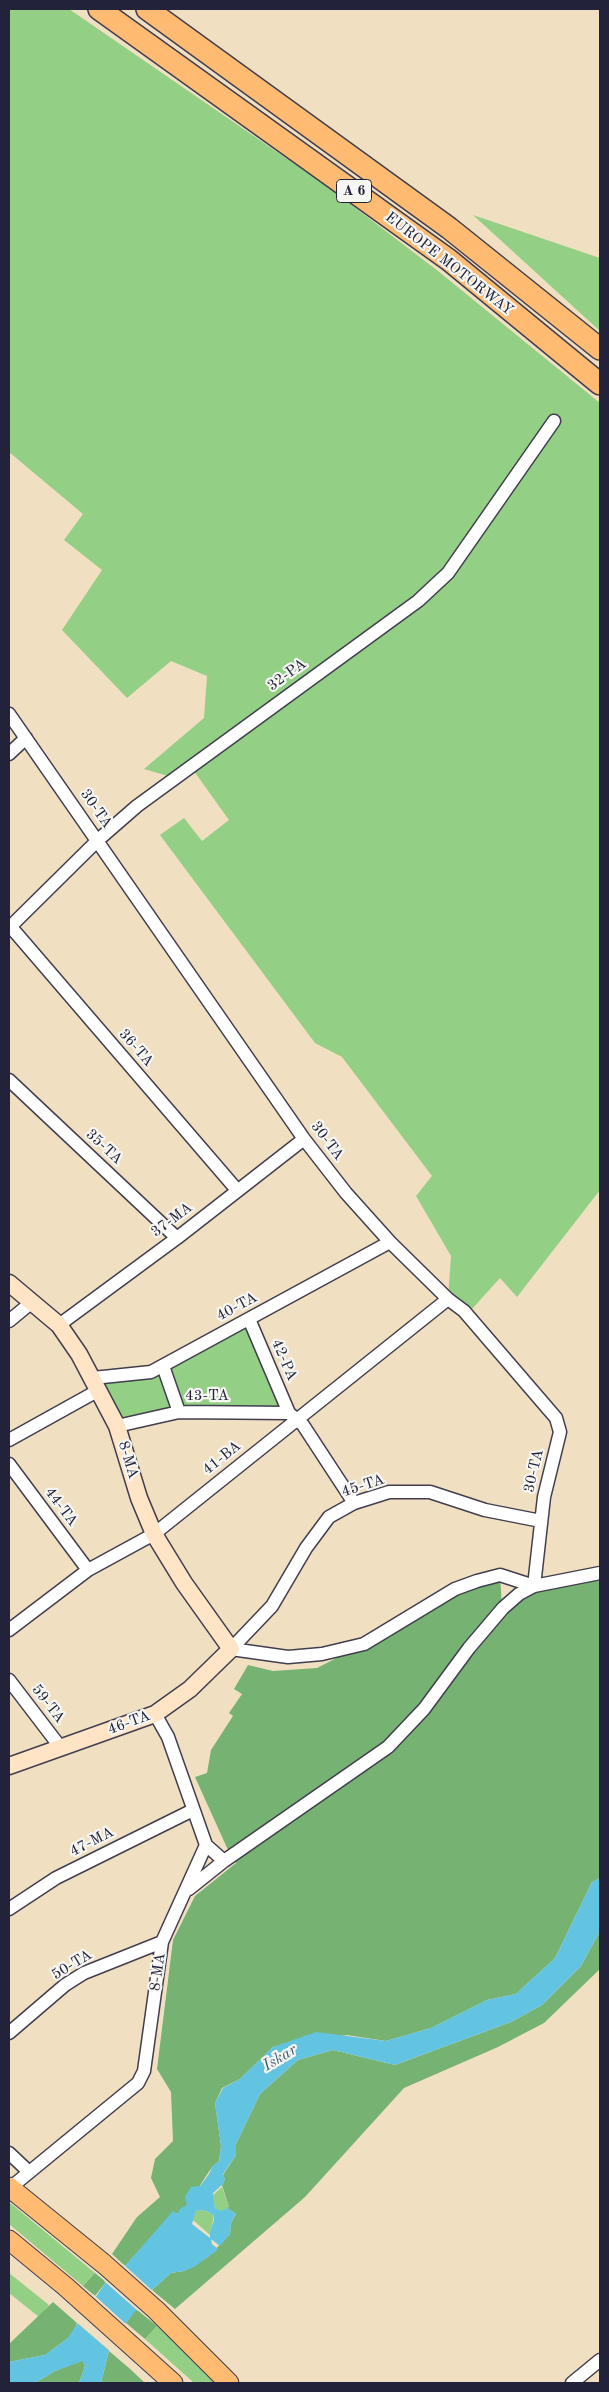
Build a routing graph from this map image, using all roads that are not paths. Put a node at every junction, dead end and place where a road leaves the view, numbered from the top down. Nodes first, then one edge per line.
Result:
1 (100, 9) edge
2 (147, 9) edge
3 (600, 349) edge
4 (600, 384) edge
5 (554, 420) dead end
6 (9, 714) edge
7 (26, 738) junction
8 (9, 754) edge
9 (98, 840) junction
10 (10, 927) edge
11 (9, 1080) edge
12 (304, 1139) junction
13 (237, 1190) junction
14 (177, 1238) junction
15 (390, 1242) junction
16 (9, 1283) edge
17 (448, 1300) junction
18 (32, 1302) junction
19 (250, 1319) junction
20 (9, 1321) edge
21 (59, 1325) junction
22 (163, 1366) junction
23 (96, 1384) junction
24 (179, 1412) junction
25 (293, 1416) junction
26 (117, 1426) junction
27 (9, 1440) edge
28 (9, 1464) edge
29 (354, 1502) junction
30 (541, 1521) junction
31 (154, 1534) junction
32 (88, 1570) junction
33 (600, 1573) edge
34 (534, 1586) junction
35 (9, 1630) edge
36 (231, 1649) junction
37 (9, 1680) edge
38 (155, 1714) junction
39 (61, 1748) junction
40 (9, 1766) edge
41 (193, 1810) junction
42 (206, 1845) junction
43 (224, 1861) junction
44 (187, 1890) junction
45 (9, 1909) edge
46 (162, 1942) junction
47 (9, 2033) edge
48 (9, 2153) edge
49 (28, 2171) junction
50 (9, 2187) edge
51 (9, 2240) edge
52 (9, 2246) edge
53 (28, 2255) junction
54 (600, 2360) edge
55 (173, 2383) edge
56 (229, 2383) edge
57 (572, 2383) edge

1 - 4 highway, EUROPE MOTORWAY / A 6
2 - 3 highway, EUROPE MOTORWAY / A 6
5 - 9 street, 32-РА
6 - 7 street, 30-ТА
7 - 8 street
7 - 9 street, 30-ТА
9 - 10 street, 32-РА
9 - 12 street, 30-ТА
10 - 13 street, 36-ТА
11 - 14 street, 35-ТА
12 - 13 street, 37-МА
12 - 15 street, 30-ТА
13 - 14 street, 37-МА
14 - 21 street, 37-МА
15 - 17 street, 30-ТА
15 - 19 street, 40-ТА
16 - 18 street, 8-МА
17 - 25 street, 41-ВА
17 - 30 street, 30-ТА
18 - 20 street
18 - 21 street, 8-МА
19 - 22 street, 40-ТА
19 - 25 street, 42-РА
21 - 23 street, 8-МА
22 - 23 street, 40-ТА
22 - 24 street
23 - 26 street, 8-МА
23 - 27 street, 40-ТА
24 - 25 street, 43-ТА
24 - 26 street, 43-ТА
25 - 29 street, 42-РА
25 - 31 street, 41-ВА
26 - 31 street, 8-МА
28 - 32 street, 44-ТА
29 - 30 street, 45-ТА
29 - 36 street, 45-ТА
30 - 34 street, 30-ТА
31 - 32 street, 41-ВА
31 - 36 street, 8-МА
32 - 35 street, 41-ВА
33 - 34 street
34 - 36 street
34 - 43 street
36 - 38 street, 46-ТА
37 - 39 street, 59-ТА
38 - 39 street, 46-ТА
38 - 41 street
39 - 40 street, 46-ТА
41 - 42 street
41 - 45 street, 47-МА
42 - 43 street
42 - 44 street, 8-МА
43 - 44 street
44 - 46 street, 8-МА
46 - 47 street, 50-ТА
46 - 49 street, 8-МА
48 - 49 street
49 - 50 street, 8-МА
50 - 56 main road
51 - 53 main road
52 - 53 main road
53 - 55 main road
54 - 57 street

